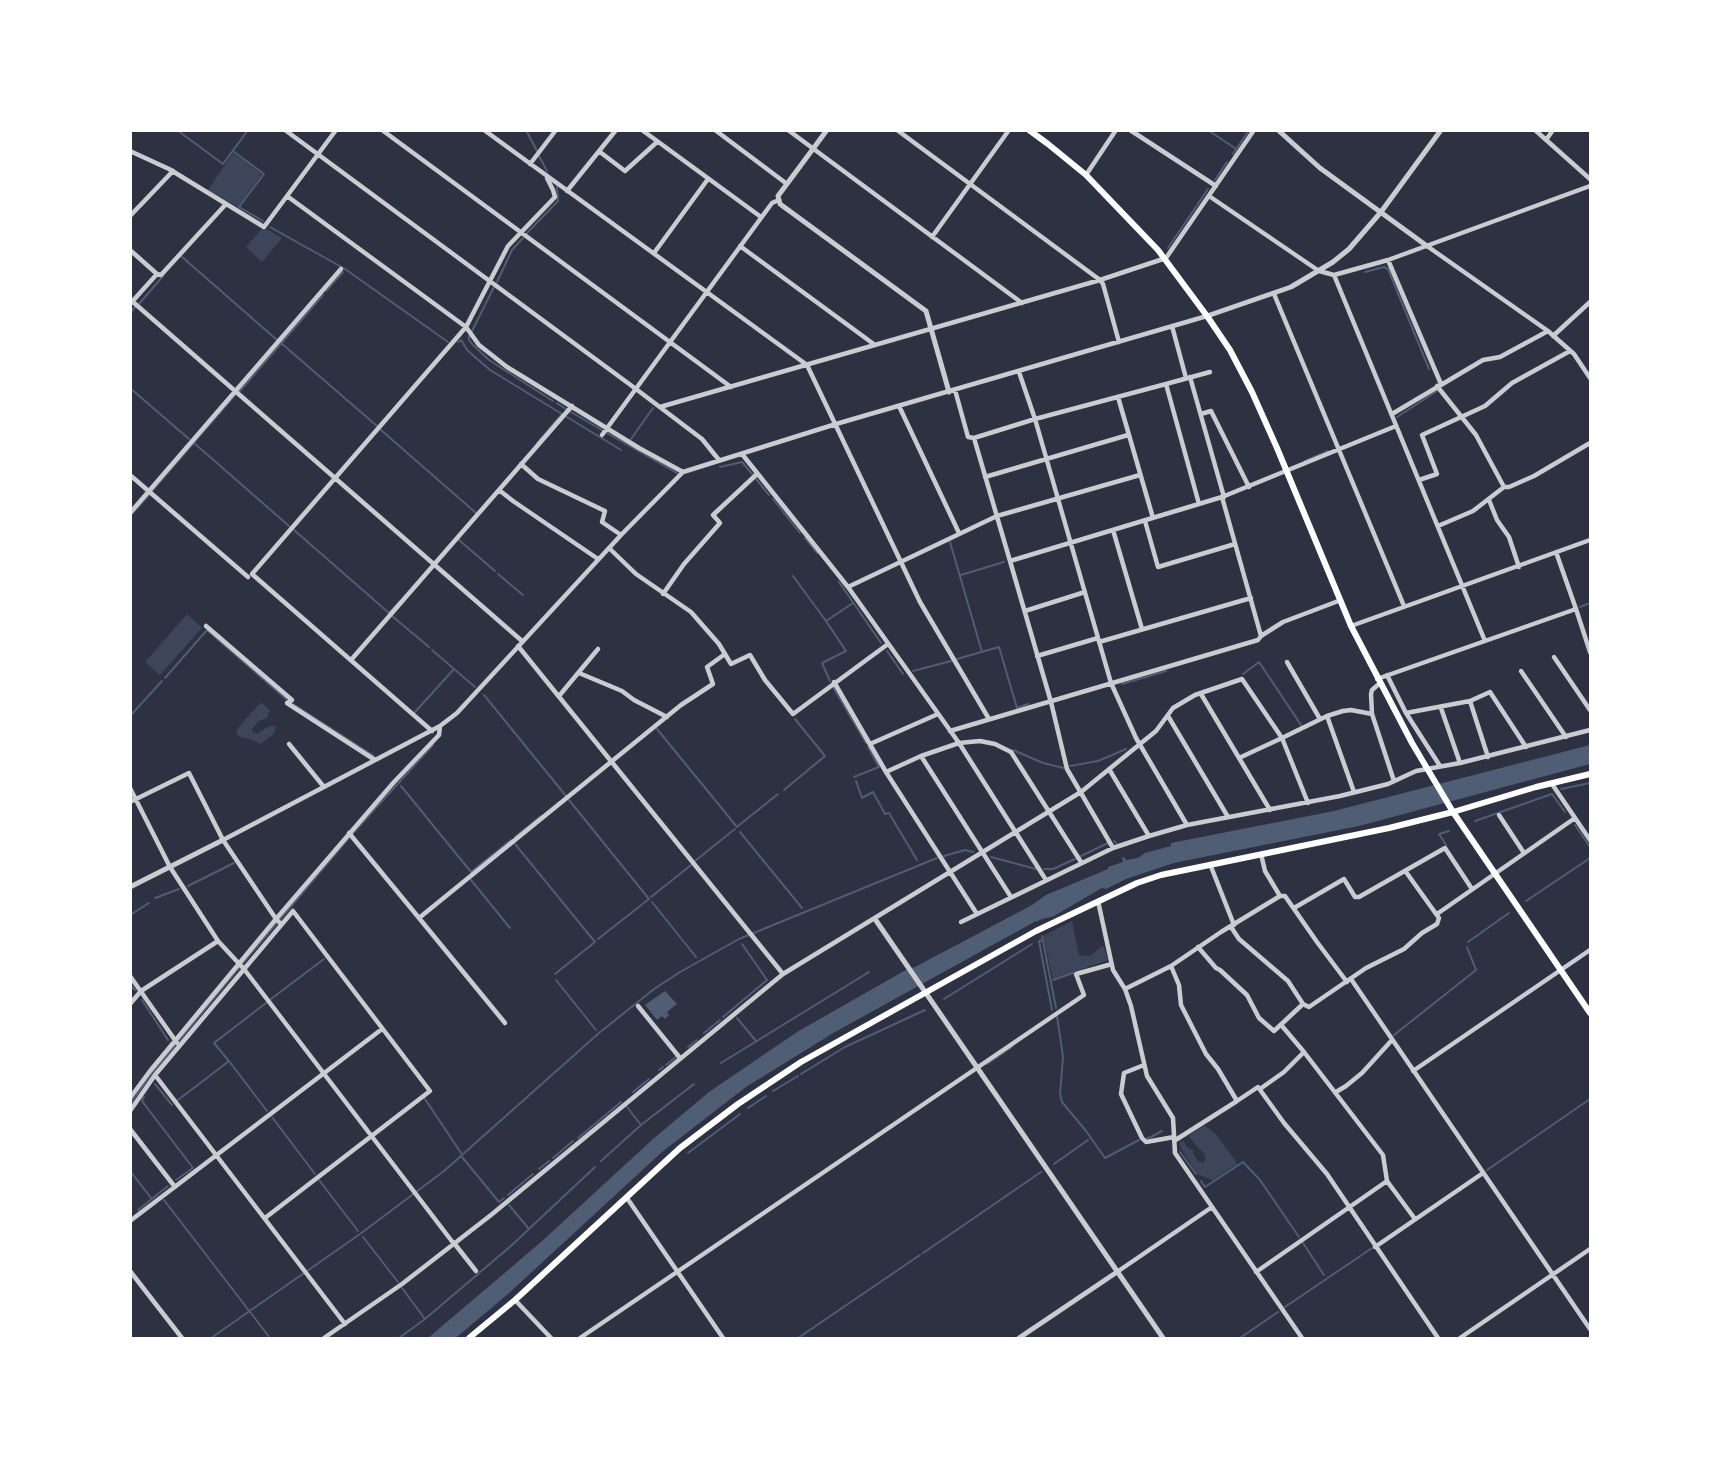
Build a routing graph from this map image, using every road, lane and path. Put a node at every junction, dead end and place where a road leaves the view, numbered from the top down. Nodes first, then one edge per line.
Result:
1 (285, 130) edge
2 (336, 130) edge
3 (382, 130) edge
4 (484, 130) edge
5 (556, 130) edge
6 (616, 130) edge
7 (642, 130) edge
8 (715, 130) edge
9 (788, 130) edge
10 (827, 130) edge
11 (897, 130) edge
12 (1009, 130) edge
13 (1029, 130) edge
14 (1116, 130) edge
15 (1130, 130) edge
16 (1254, 130) edge
17 (1278, 130) edge
18 (1441, 130) edge
19 (1535, 130) edge
20 (1553, 130) edge
21 (1546, 140) junction
22 (657, 142) junction
23 (813, 149) junction
24 (130, 151) edge
25 (600, 152) junction
26 (318, 154) junction
27 (530, 164) junction
28 (173, 171) junction
29 (545, 175) junction
30 (1086, 175) junction
31 (708, 179) junction
32 (1590, 179) edge
33 (787, 184) junction
34 (970, 184) junction
35 (1216, 186) junction
36 (1590, 186) edge
37 (567, 191) junction
38 (287, 196) junction
39 (1209, 196) junction
40 (778, 200) junction
41 (226, 204) junction
42 (1381, 212) junction
43 (130, 216) edge
44 (761, 218) junction
45 (520, 232) junction
46 (932, 237) junction
47 (740, 246) junction
48 (1427, 246) junction
49 (130, 250) edge
50 (654, 253) junction
51 (1166, 258) junction
52 (1388, 260) junction
53 (341, 269) dead end
54 (1319, 271) junction
55 (157, 274) junction
56 (1335, 275) junction
57 (1100, 280) junction
58 (490, 282) junction
59 (707, 291) junction
60 (1274, 294) junction
61 (132, 302) edge
62 (1590, 302) edge
63 (1022, 303) junction
64 (1207, 316) junction
65 (1172, 326) junction
66 (466, 327) junction
67 (933, 329) junction
68 (1548, 331) junction
69 (1552, 336) junction
70 (671, 341) junction
71 (1119, 342) junction
72 (874, 345) junction
73 (1570, 351) junction
74 (807, 365) junction
75 (1019, 372) junction
76 (1210, 372) dead end
77 (1188, 378) junction
78 (1590, 378) edge
79 (1166, 384) junction
80 (1439, 385) junction
81 (731, 387) junction
82 (636, 389) junction
83 (236, 391) junction
84 (952, 391) junction
85 (1118, 397) junction
86 (572, 406) junction
87 (899, 406) junction
88 (660, 407) junction
89 (1201, 414) junction
90 (1392, 414) junction
91 (1463, 417) junction
92 (1035, 419) junction
93 (836, 424) junction
94 (1396, 426) junction
95 (607, 428) junction
96 (602, 435) dead end
97 (1128, 435) junction
98 (974, 438) junction
99 (1590, 443) edge
100 (1339, 450) junction
101 (742, 454) junction
102 (1047, 459) junction
103 (719, 460) junction
104 (521, 464) junction
105 (683, 472) junction
106 (1287, 472) junction
107 (757, 474) junction
108 (130, 475) edge
109 (1140, 475) junction
110 (335, 477) junction
111 (985, 477) junction
112 (1419, 480) junction
113 (1249, 487) junction
114 (1504, 487) junction
115 (499, 490) junction
116 (149, 491) junction
117 (1223, 497) junction
118 (1058, 499) junction
119 (1489, 501) junction
120 (1199, 504) junction
121 (130, 513) edge
122 (997, 516) junction
123 (1153, 518) junction
124 (1145, 520) junction
125 (1438, 526) junction
126 (1113, 530) junction
127 (959, 533) junction
128 (621, 535) junction
129 (1590, 540) edge
130 (1071, 543) junction
131 (1235, 544) junction
132 (609, 548) junction
133 (1556, 552) junction
134 (598, 560) junction
135 (1010, 561) junction
136 (901, 562) junction
137 (434, 564) junction
138 (1519, 567) junction
139 (249, 577) dead end
140 (1462, 586) junction
141 (848, 587) junction
142 (1085, 592) junction
143 (663, 594) junction
144 (1251, 598) junction
145 (1341, 600) junction
146 (1404, 606) junction
147 (1576, 609) junction
148 (1025, 611) junction
149 (206, 626) dead end
150 (1351, 626) junction
151 (1142, 629) junction
152 (1261, 636) junction
153 (1099, 640) junction
154 (1485, 641) junction
155 (520, 644) junction
156 (888, 644) junction
157 (598, 649) dead end
158 (1590, 652) edge
159 (725, 654) junction
160 (1038, 656) junction
161 (1554, 657) dead end
162 (351, 660) junction
163 (1287, 662) dead end
164 (1521, 671) dead end
165 (579, 673) junction
166 (1387, 675) junction
167 (1379, 681) junction
168 (834, 682) junction
169 (1111, 683) junction
170 (1201, 694) junction
171 (559, 696) junction
172 (1470, 701) junction
173 (1051, 702) junction
174 (1441, 708) junction
175 (1590, 710) edge
176 (1406, 713) junction
177 (938, 714) junction
178 (1372, 714) junction
179 (1168, 716) junction
180 (1327, 716) junction
181 (667, 717) junction
182 (989, 719) junction
183 (1320, 719) junction
184 (440, 726) junction
185 (1590, 730) edge
186 (432, 731) junction
187 (950, 731) junction
188 (1566, 737) junction
189 (1282, 738) junction
190 (959, 743) junction
191 (289, 744) dead end
192 (870, 744) junction
193 (1139, 744) junction
194 (1526, 747) junction
195 (921, 756) junction
196 (1488, 757) junction
197 (1239, 758) junction
198 (375, 760) junction
199 (612, 762) junction
200 (1460, 763) junction
201 (1440, 766) junction
202 (1109, 769) junction
203 (886, 772) junction
204 (1590, 774) edge
205 (1394, 781) junction
206 (1552, 784) junction
207 (324, 787) junction
208 (130, 788) edge
209 (1081, 792) junction
210 (1354, 792) junction
211 (136, 799) junction
212 (130, 802) edge
213 (1308, 802) junction
214 (1270, 810) junction
215 (1050, 811) junction
216 (1453, 812) junction
217 (1499, 815) dead end
218 (1228, 817) junction
219 (1575, 818) junction
220 (1187, 825) junction
221 (1016, 831) junction
222 (350, 834) junction
223 (1149, 837) junction
224 (223, 840) junction
225 (1590, 840) edge
226 (1113, 848) junction
227 (983, 851) junction
228 (1524, 853) junction
229 (1261, 854) junction
230 (1081, 862) junction
231 (1210, 864) junction
232 (170, 867) junction
233 (949, 871) junction
234 (1406, 872) junction
235 (1495, 874) junction
236 (1046, 879) junction
237 (130, 887) edge
238 (1472, 889) junction
239 (1280, 896) junction
240 (1011, 897) junction
241 (1098, 901) junction
242 (1294, 908) junction
243 (977, 914) junction
244 (1437, 914) junction
245 (419, 918) junction
246 (875, 919) junction
247 (278, 922) junction
248 (961, 922) dead end
249 (1233, 926) junction
250 (218, 941) junction
251 (1198, 947) junction
252 (1590, 950) edge
253 (1112, 964) junction
254 (1171, 966) junction
255 (241, 967) junction
256 (1561, 970) junction
257 (783, 974) junction
258 (130, 976) edge
259 (1349, 981) junction
260 (1125, 989) junction
261 (141, 991) junction
262 (924, 991) junction
263 (130, 1004) edge
264 (1303, 1004) junction
265 (638, 1006) dead end
266 (1590, 1013) edge
267 (505, 1023) dead end
268 (1282, 1026) junction
269 (382, 1029) junction
270 (1392, 1040) junction
271 (177, 1043) junction
272 (1304, 1052) junction
273 (680, 1058) junction
274 (1144, 1065) junction
275 (977, 1067) junction
276 (1413, 1071) junction
277 (323, 1073) junction
278 (154, 1075) junction
279 (1260, 1089) junction
280 (1335, 1092) junction
281 (130, 1098) edge
282 (1237, 1101) junction
283 (130, 1111) edge
284 (130, 1129) edge
285 (371, 1135) junction
286 (1174, 1139) junction
287 (216, 1155) junction
288 (1483, 1173) junction
289 (1387, 1181) junction
290 (175, 1187) junction
291 (627, 1198) junction
292 (1212, 1207) junction
293 (1349, 1208) junction
294 (132, 1218) edge
295 (265, 1218) junction
296 (1415, 1220) junction
297 (454, 1243) junction
298 (1375, 1247) junction
299 (1590, 1249) edge
300 (130, 1271) edge
301 (476, 1271) dead end
302 (678, 1272) junction
303 (1117, 1272) junction
304 (1256, 1272) junction
305 (1553, 1275) junction
306 (137, 1279) junction
307 (130, 1283) edge
308 (515, 1300) junction
309 (345, 1324) junction
310 (1590, 1329) edge
311 (182, 1338) edge
312 (324, 1338) edge
313 (469, 1338) edge
314 (551, 1338) edge
315 (580, 1338) edge
316 (723, 1338) edge
317 (1019, 1338) edge
318 (1163, 1338) edge
319 (1302, 1338) edge
320 (1438, 1338) edge
321 (1460, 1338) edge

1 - 26 street
2 - 26 street
3 - 45 street
4 - 27 street
5 - 27 street
6 - 25 street
7 - 22 street
8 - 33 street
9 - 23 street
10 - 23 street
11 - 34 street
12 - 34 street
13 - 30 main road
14 - 30 street
15 - 35 street
16 - 35 street
17 - 42 street
18 - 42 street
19 - 21 street
20 - 21 street
21 - 32 street
22 - 25 street
22 - 31 street
23 - 33 street
23 - 46 street
24 - 28 street
25 - 37 street
26 - 38 street
26 - 58 street
27 - 29 street
28 - 41 street
28 - 43 street
29 - 37 street
29 - 45 street
30 - 51 main road
31 - 44 street
31 - 50 street
33 - 40 street
34 - 46 street
34 - 57 street
35 - 39 street
36 - 48 street
37 - 50 street
38 - 41 street
38 - 66 street
39 - 51 street
39 - 54 street
40 - 44 street
40 - 67 street
41 - 55 street
42 - 48 street
42 - 54 street
44 - 47 street
45 - 58 street
45 - 70 street
46 - 63 street
47 - 59 street
47 - 72 street
48 - 52 street
48 - 68 street
49 - 55 street
50 - 59 street
51 - 57 street
51 - 64 main road
52 - 56 street
52 - 80 street
53 - 83 street
54 - 56 street
54 - 60 street
55 - 61 street
56 - 90 street
57 - 63 street
57 - 71 street
58 - 66 street
58 - 82 street
59 - 70 street
59 - 74 street
60 - 64 street
60 - 100 street
61 - 83 street
62 - 69 street
63 - 67 street
64 - 65 street
64 - 106 main road
65 - 71 street
65 - 77 street
66 - 86 street
66 - 110 street
67 - 72 street
67 - 84 street
68 - 69 street
68 - 80 street
69 - 73 street
70 - 81 street
70 - 82 street
71 - 75 street
72 - 74 street
73 - 78 street
73 - 91 street
74 - 81 street
74 - 93 street
75 - 84 street
75 - 92 street
76 - 77 street
77 - 79 street
77 - 89 street
79 - 85 street
79 - 120 street
80 - 90 street
80 - 91 street
81 - 88 street
82 - 88 street
82 - 95 street
83 - 110 street
83 - 116 street
84 - 87 street
84 - 98 street
85 - 92 street
85 - 97 street
86 - 95 street
86 - 104 street
87 - 93 street
87 - 127 street
88 - 103 street
89 - 113 street
89 - 117 street
90 - 94 street
91 - 112 street
91 - 114 street
92 - 98 street
92 - 102 street
93 - 101 street
93 - 136 street
94 - 100 street
94 - 112 street
95 - 96 street
95 - 105 street
97 - 102 street
97 - 109 street
98 - 111 street
99 - 114 street
100 - 106 street
100 - 146 street
101 - 103 street
101 - 107 street
102 - 111 street
102 - 118 street
103 - 105 street
104 - 115 street
104 - 128 street
105 - 128 street
106 - 113 street
106 - 145 main road
107 - 141 street
107 - 143 street
108 - 116 street
109 - 118 street
109 - 123 street
110 - 137 street
110 - 162 street
111 - 122 street
112 - 125 street
113 - 117 street
114 - 119 street
115 - 134 street
115 - 137 street
116 - 121 street
116 - 139 street
117 - 120 street
117 - 131 street
118 - 122 street
118 - 130 street
119 - 125 street
119 - 138 street
120 - 123 street
122 - 127 street
122 - 135 street
123 - 124 street
124 - 126 street
124 - 131 street
125 - 140 street
126 - 130 street
126 - 151 street
127 - 136 street
128 - 132 street
129 - 133 street
130 - 135 street
130 - 142 street
131 - 144 street
132 - 134 street
132 - 143 street
133 - 138 street
133 - 147 street
134 - 155 street
135 - 148 street
136 - 141 street
136 - 182 street
137 - 155 street
137 - 162 street
138 - 140 street
140 - 146 street
140 - 154 street
141 - 156 street
142 - 148 street
142 - 153 street
143 - 159 street
144 - 151 street
144 - 152 street
145 - 150 main road
145 - 152 street
146 - 150 street
147 - 154 street
147 - 158 street
148 - 160 street
149 - 198 street
150 - 167 main road
151 - 153 street
152 - 169 street
153 - 160 street
153 - 169 street
154 - 166 street
155 - 171 street
155 - 184 street
156 - 168 street
156 - 177 street
157 - 165 street
159 - 168 street
159 - 181 street
160 - 173 street
161 - 175 street
162 - 186 street
163 - 183 street
164 - 188 street
165 - 171 street
165 - 181 street
166 - 167 street
166 - 176 street
167 - 178 street
167 - 216 main road
168 - 192 street
169 - 173 street
169 - 193 street
170 - 179 street
170 - 189 street
170 - 197 street
171 - 199 street
172 - 174 street
172 - 194 street
172 - 196 street
173 - 182 street
173 - 209 street
174 - 176 street
174 - 200 street
176 - 201 street
177 - 187 street
177 - 192 street
178 - 180 street
178 - 205 street
179 - 193 street
179 - 218 street
180 - 183 street
180 - 210 street
181 - 199 street
182 - 187 street
183 - 189 street
184 - 186 street
184 - 222 street
185 - 188 street
186 - 198 street
187 - 190 street
188 - 194 street
189 - 197 street
189 - 213 street
190 - 195 street
190 - 215 street
190 - 221 street
191 - 207 street
192 - 203 street
193 - 202 street
193 - 220 street
194 - 196 street
195 - 203 street
195 - 227 street
196 - 200 street
197 - 214 street
198 - 207 street
199 - 245 street
199 - 257 street
200 - 201 street
201 - 205 street
202 - 209 street
202 - 223 street
203 - 233 street
204 - 206 main road
205 - 210 street
206 - 216 main road
206 - 219 street
207 - 224 street
208 - 211 street
209 - 215 street
209 - 226 street
210 - 213 street
211 - 212 street
211 - 224 street
211 - 232 street
213 - 214 street
214 - 218 street
215 - 221 street
215 - 230 street
216 - 229 main road
216 - 235 main road
217 - 228 street
218 - 220 street
219 - 225 street
219 - 228 street
220 - 223 street
221 - 227 street
221 - 236 street
222 - 245 street
222 - 247 street
223 - 226 street
224 - 232 street
224 - 247 street
226 - 230 street
227 - 233 street
227 - 240 street
228 - 235 street
229 - 231 main road
229 - 239 street
230 - 236 street
231 - 241 main road
231 - 249 street
232 - 237 street
232 - 250 street
233 - 243 street
233 - 246 street
234 - 238 street
234 - 242 street
234 - 244 street
235 - 238 street
235 - 256 main road
236 - 240 street
238 - 244 street
239 - 242 street
239 - 249 street
240 - 243 street
241 - 253 street
241 - 262 main road
242 - 259 street
243 - 248 street
244 - 259 street
245 - 267 street
246 - 257 street
246 - 262 street
247 - 255 street
247 - 269 street
249 - 251 street
249 - 264 street
250 - 255 street
250 - 261 street
251 - 254 street
251 - 268 street
252 - 256 street
253 - 260 street
253 - 275 street
254 - 260 street
254 - 282 street
255 - 271 street
255 - 277 street
256 - 266 main road
256 - 276 street
257 - 273 street
258 - 261 street
259 - 264 street
259 - 270 street
260 - 274 street
261 - 263 street
261 - 271 street
262 - 275 street
262 - 291 main road
264 - 268 street
265 - 273 street
268 - 272 street
269 - 277 street
269 - 285 street
270 - 276 street
270 - 280 street
271 - 278 street
271 - 281 street
272 - 279 street
272 - 280 street
273 - 297 street
274 - 286 street
274 - 286 street
275 - 302 street
275 - 303 street
276 - 288 street
277 - 285 street
277 - 287 street
278 - 283 street
278 - 287 street
279 - 282 street
279 - 293 street
280 - 289 street
282 - 286 street
284 - 290 street
285 - 295 street
285 - 297 street
286 - 292 street
287 - 290 street
287 - 295 street
288 - 296 street
288 - 305 street
289 - 293 street
289 - 296 street
290 - 294 street
291 - 302 street
291 - 308 main road
292 - 303 street
292 - 304 street
293 - 298 street
293 - 304 street
295 - 309 street
296 - 298 street
297 - 301 street
297 - 309 street
298 - 320 street
299 - 305 street
300 - 306 street
302 - 315 street
302 - 316 street
303 - 317 street
303 - 318 street
304 - 319 street
305 - 310 street
305 - 321 street
306 - 307 street
306 - 311 street
308 - 313 main road
308 - 314 street
309 - 312 street

